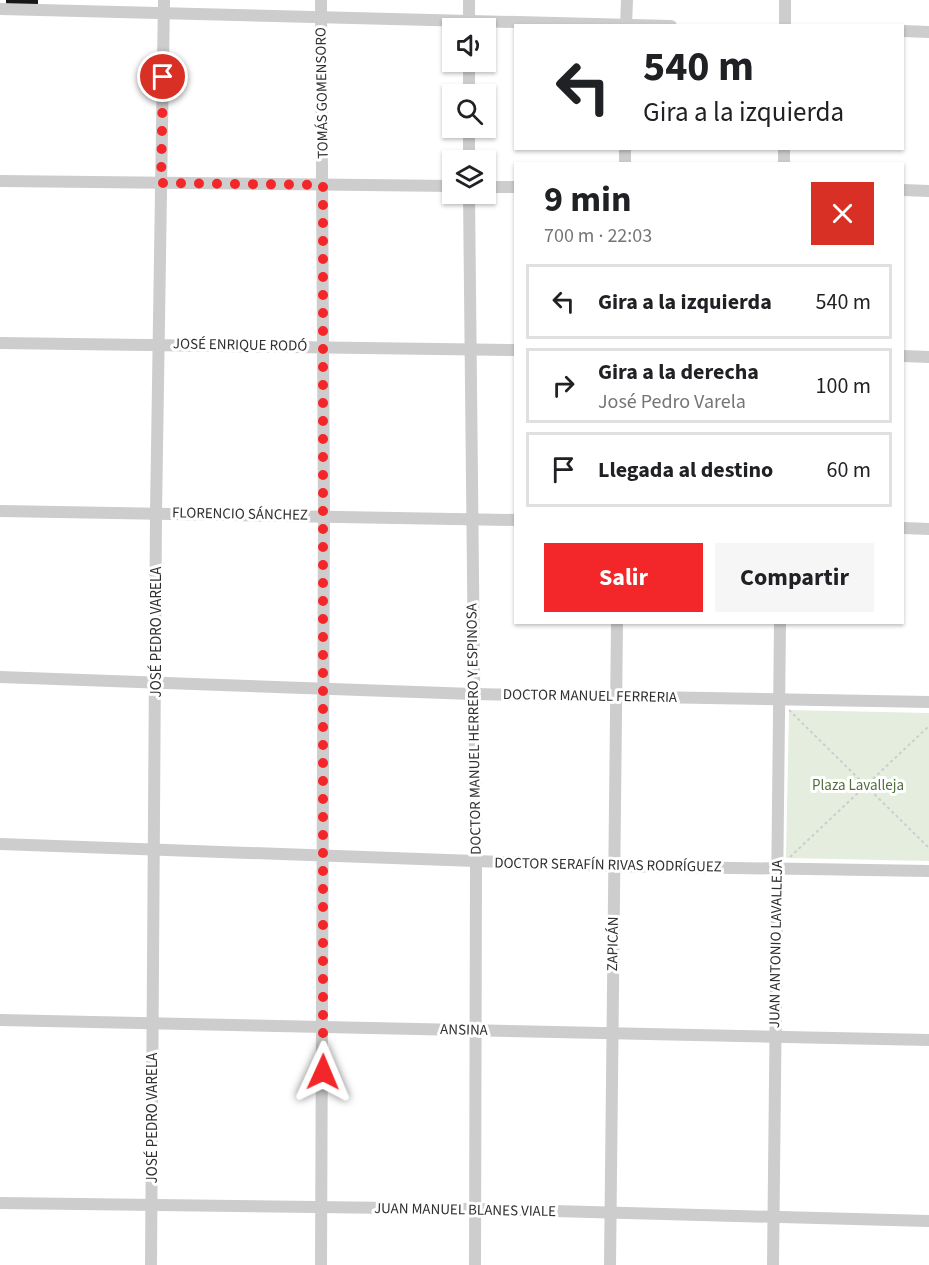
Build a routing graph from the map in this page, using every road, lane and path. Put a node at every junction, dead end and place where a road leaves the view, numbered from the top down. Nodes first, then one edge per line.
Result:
1 (321, 0) edge
2 (469, 0) edge
3 (627, 0) edge
4 (785, 0) edge
5 (164, 6) edge
6 (0, 9) edge
7 (322, 17) junction
8 (469, 18) edge
9 (442, 23) edge
10 (496, 24) edge
11 (514, 24) edge
12 (626, 24) edge
13 (785, 24) edge
14 (904, 31) edge
15 (929, 32) edge
16 (0, 181) edge
17 (161, 183) junction
18 (323, 185) junction
19 (442, 186) edge
20 (496, 187) edge
21 (514, 187) edge
22 (904, 190) edge
23 (929, 191) edge
24 (469, 204) edge
25 (0, 343) edge
26 (159, 345) junction
27 (322, 346) junction
28 (470, 350) junction
29 (514, 350) edge
30 (904, 356) edge
31 (929, 357) edge
32 (0, 511) edge
33 (156, 513) junction
34 (324, 515) junction
35 (472, 519) junction
36 (514, 520) edge
37 (904, 528) edge
38 (929, 529) edge
39 (617, 624) edge
40 (780, 624) edge
41 (0, 677) edge
42 (156, 683) junction
43 (324, 689) junction
44 (473, 694) junction
45 (616, 697) junction
46 (779, 700) junction
47 (929, 702) edge
48 (929, 726) edge
49 (865, 785) junction
50 (0, 844) edge
51 (154, 848) junction
52 (929, 848) edge
53 (323, 854) junction
54 (476, 862) junction
55 (614, 867) junction
56 (777, 869) junction
57 (929, 872) edge
58 (0, 1020) edge
59 (152, 1024) junction
60 (324, 1027) junction
61 (476, 1030) junction
62 (612, 1032) junction
63 (774, 1036) junction
64 (929, 1040) edge
65 (0, 1203) edge
66 (151, 1204) junction
67 (321, 1208) junction
68 (475, 1209) junction
69 (610, 1213) junction
70 (774, 1216) junction
71 (929, 1221) edge
72 (151, 1265) edge
73 (321, 1265) edge
74 (475, 1265) edge
75 (610, 1265) edge
76 (773, 1265) edge

1 - 7 street, TOMÁS GOMENSORO
2 - 8 street
3 - 12 street
4 - 13 street
5 - 6 street
5 - 7 street
5 - 17 street, JOSÉ PEDRO VARELA
7 - 9 street
7 - 18 street, TOMÁS GOMENSORO
10 - 11 street
14 - 15 street
16 - 17 street
17 - 18 street
17 - 26 street, JOSÉ PEDRO VARELA
18 - 19 street
18 - 27 street, TOMÁS GOMENSORO
20 - 21 street
22 - 23 street
24 - 28 street, DOCTOR MANUEL HERRERO Y ESPINOSA
25 - 26 street, JOSÉ ENRIQUE RODÓ
26 - 27 street, JOSÉ ENRIQUE RODÓ
26 - 33 street, JOSÉ PEDRO VARELA
27 - 28 street, JOSÉ ENRIQUE RODÓ
27 - 34 street, TOMÁS GOMENSORO
28 - 29 street, JOSÉ ENRIQUE RODÓ
28 - 35 street, DOCTOR MANUEL HERRERO Y ESPINOSA
30 - 31 street
32 - 33 street, FLORENCIO SÁNCHEZ
33 - 34 street, FLORENCIO SÁNCHEZ
33 - 42 street, JOSÉ PEDRO VARELA
34 - 35 street, FLORENCIO SÁNCHEZ
34 - 43 street, TOMÁS GOMENSORO
35 - 36 street, FLORENCIO SÁNCHEZ
35 - 44 street, DOCTOR MANUEL HERRERO Y ESPINOSA
37 - 38 street
39 - 45 street, ZAPICÁN
40 - 46 street, JUAN ANTONIO LAVALLEJA
41 - 42 street, DOCTOR MANUEL FERRERIA
42 - 43 street, DOCTOR MANUEL FERRERIA
42 - 51 street, JOSÉ PEDRO VARELA
43 - 44 street, DOCTOR MANUEL FERRERIA
43 - 53 street, TOMÁS GOMENSORO
44 - 45 street, DOCTOR MANUEL FERRERIA
44 - 54 street, DOCTOR MANUEL HERRERO Y ESPINOSA
45 - 46 street, DOCTOR MANUEL FERRERIA
45 - 55 street, ZAPICÁN
46 - 47 street, DOCTOR MANUEL FERRERIA
46 - 49 path
46 - 56 street, JUAN ANTONIO LAVALLEJA
48 - 49 path
49 - 52 path
49 - 56 path
50 - 51 street, DOCTOR SERAFÍN RIVAS RODRÍGUEZ
51 - 53 street, DOCTOR SERAFÍN RIVAS RODRÍGUEZ
51 - 59 street, JOSÉ PEDRO VARELA
53 - 54 street, DOCTOR SERAFÍN RIVAS RODRÍGUEZ
53 - 60 street, TOMÁS GOMENSORO
54 - 55 street, DOCTOR SERAFÍN RIVAS RODRÍGUEZ
54 - 61 street, DOCTOR MANUEL HERRERO Y ESPINOSA
55 - 56 street, DOCTOR SERAFÍN RIVAS RODRÍGUEZ
55 - 62 street, ZAPICÁN
56 - 57 street, DOCTOR SERAFÍN RIVAS RODRÍGUEZ
56 - 63 street, JUAN ANTONIO LAVALLEJA
58 - 59 street, ANSINA
59 - 60 street, ANSINA
59 - 66 street, JOSÉ PEDRO VARELA
60 - 61 street, ANSINA
60 - 67 street, TOMÁS GOMENSORO
61 - 62 street, ANSINA
61 - 68 street, DOCTOR MANUEL HERRERO Y ESPINOSA
62 - 63 street, ANSINA
62 - 69 street, ZAPICÁN
63 - 64 street, ANSINA
63 - 70 street, JUAN ANTONIO LAVALLEJA
65 - 66 street, JUAN MANUEL BLANES VIALE
66 - 67 street, JUAN MANUEL BLANES VIALE
66 - 72 street, JOSÉ PEDRO VARELA
67 - 68 street, JUAN MANUEL BLANES VIALE
67 - 73 street, TOMÁS GOMENSORO
68 - 69 street, JUAN MANUEL BLANES VIALE
68 - 74 street, DOCTOR MANUEL HERRERO Y ESPINOSA
69 - 70 street, JUAN MANUEL BLANES VIALE
69 - 75 street, ZAPICÁN
70 - 71 street, JUAN MANUEL BLANES VIALE
70 - 76 street, JUAN ANTONIO LAVALLEJA

